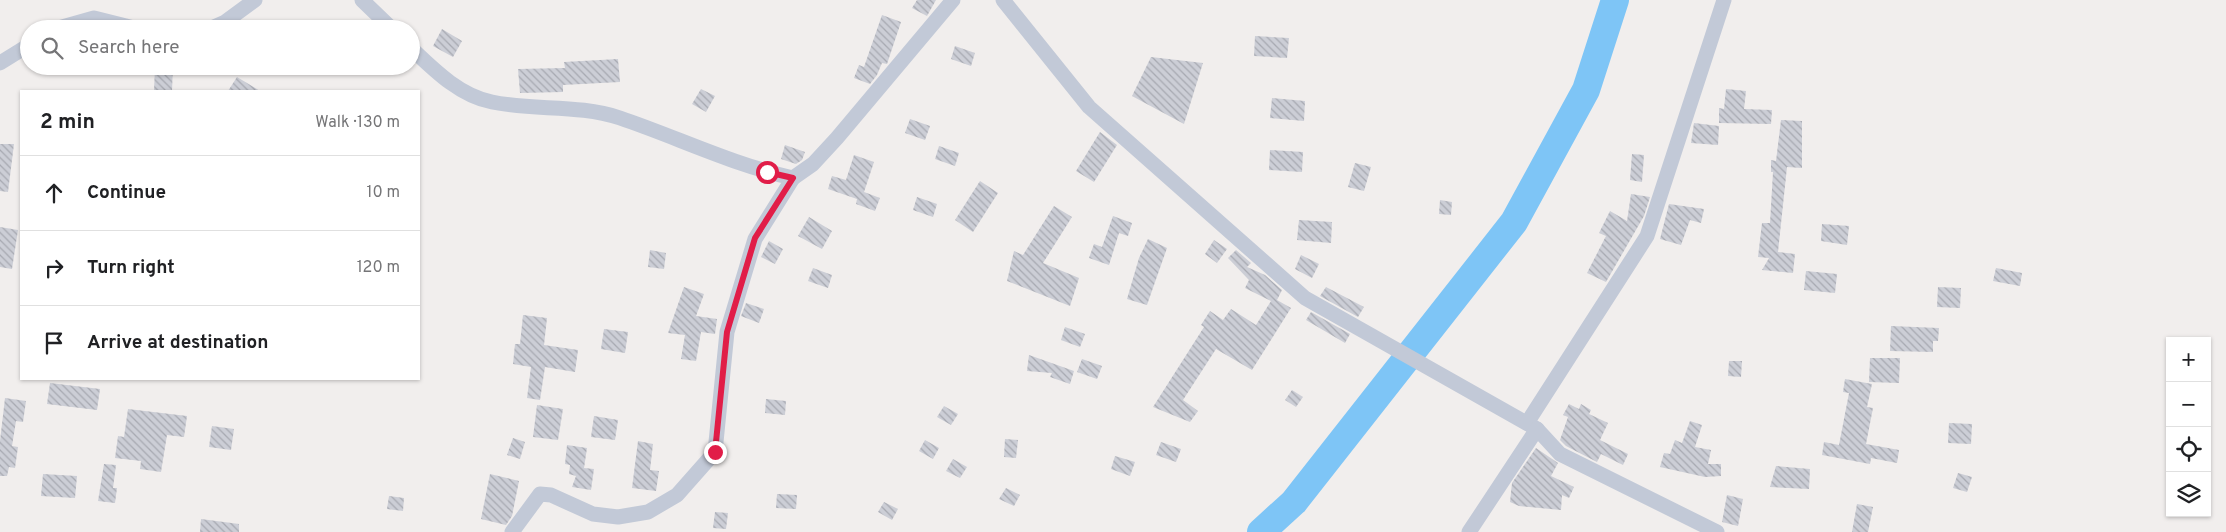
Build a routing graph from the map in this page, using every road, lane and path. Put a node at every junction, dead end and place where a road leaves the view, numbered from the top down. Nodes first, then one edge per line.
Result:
1 (255, 0) edge
2 (362, 0) edge
3 (953, 0) edge
4 (1003, 0) edge
5 (1724, 0) edge
6 (87, 20) edge
7 (102, 20) edge
8 (228, 20) edge
9 (383, 20) edge
10 (20, 51) edge
11 (420, 57) edge
12 (0, 63) edge
13 (793, 178) junction
14 (1532, 426) junction
15 (512, 532) edge
16 (1469, 532) edge
17 (1717, 532) edge

1 - 8 street
2 - 9 street
3 - 13 street
4 - 14 street
5 - 14 street
6 - 7 street
10 - 12 street
11 - 13 street
13 - 15 street
14 - 16 street
14 - 17 street

